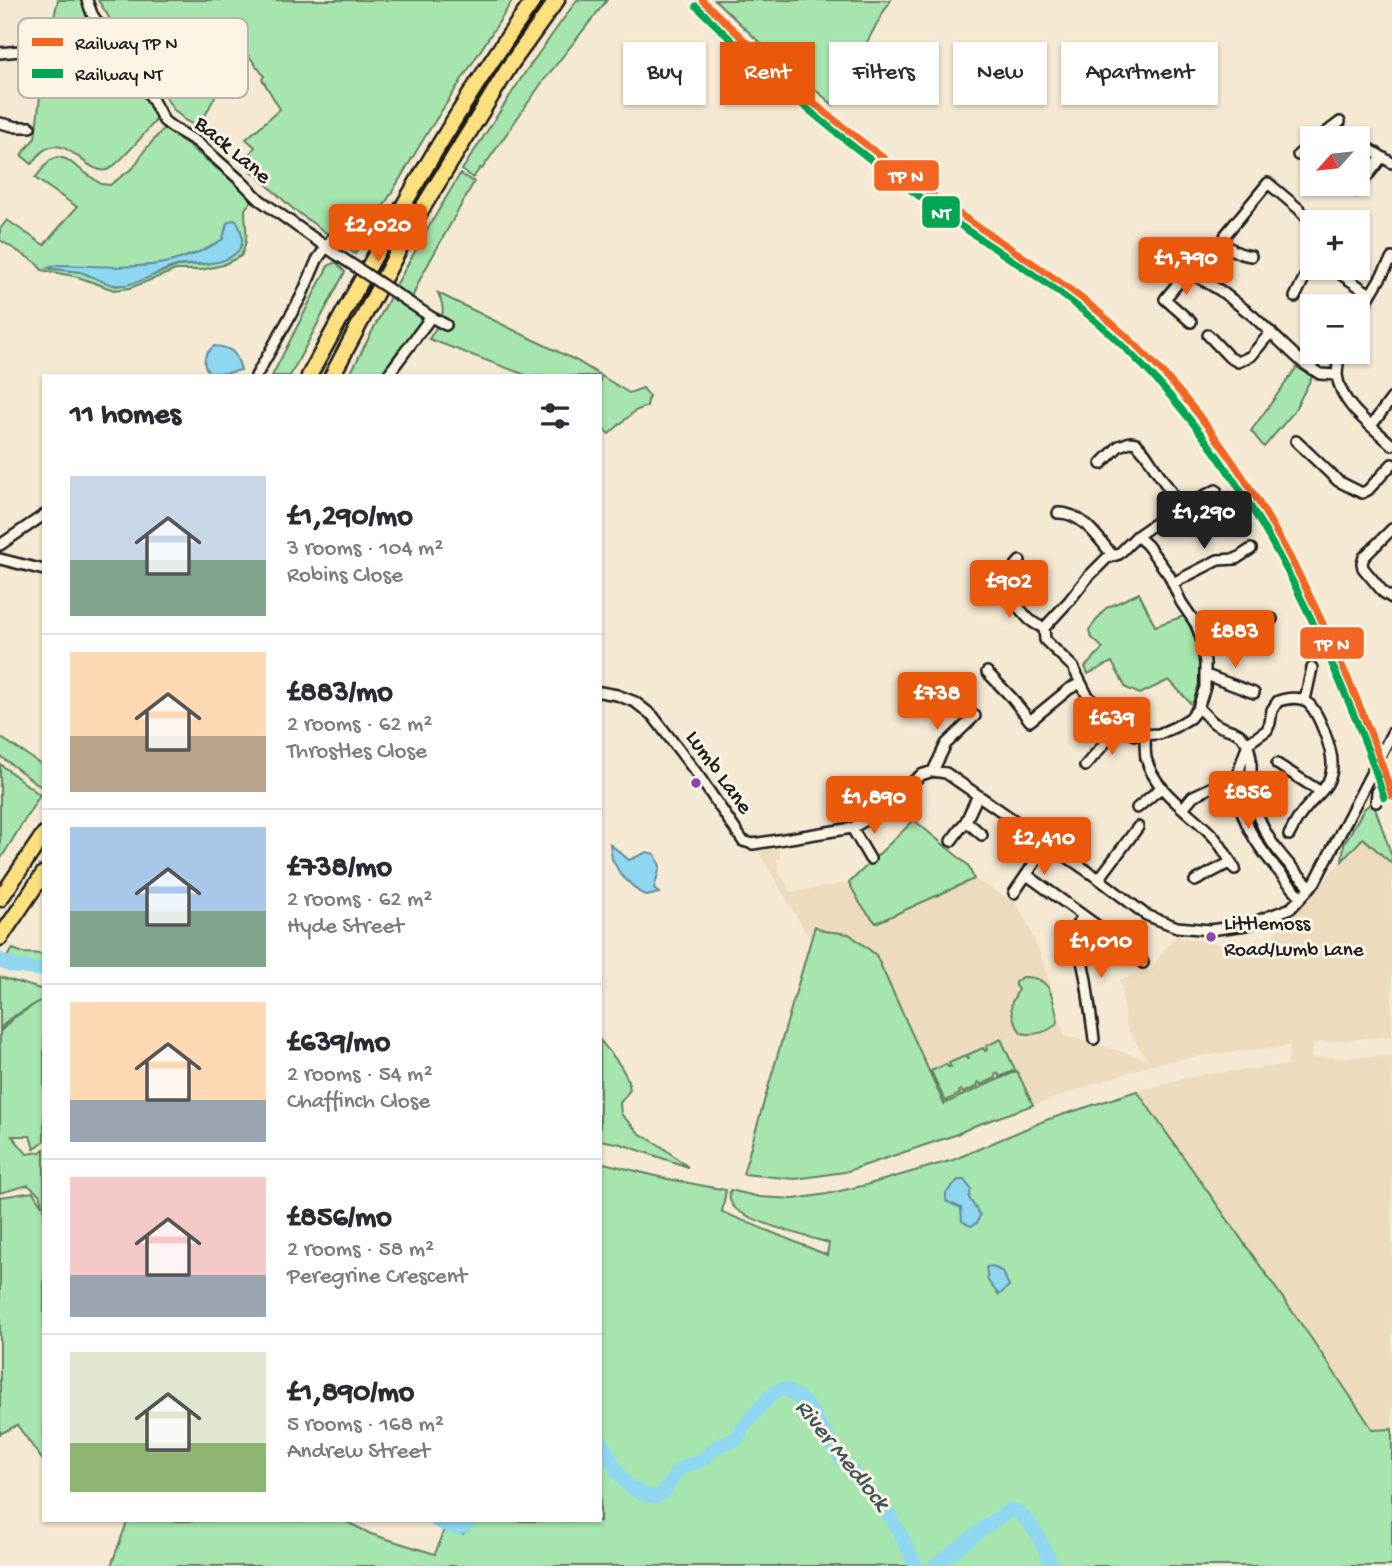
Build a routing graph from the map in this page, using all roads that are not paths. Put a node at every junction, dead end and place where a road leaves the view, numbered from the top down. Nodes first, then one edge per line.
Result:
1 (86, 0) edge
2 (534, 0) edge
3 (556, 0) edge
4 (95, 18) edge
5 (18, 51) edge
6 (0, 53) edge
7 (152, 98) edge
8 (0, 123) edge
9 (30, 127) dead end
10 (1370, 150) edge
11 (1300, 153) edge
12 (1297, 155) dead end
13 (1382, 157) junction
14 (1392, 163) edge
15 (1370, 173) edge
16 (1300, 210) edge
17 (335, 234) dead end
18 (326, 247) junction
19 (1251, 256) dead end
20 (1392, 258) edge
21 (1383, 273) junction
22 (1392, 279) edge
23 (1303, 280) edge
24 (1349, 280) edge
25 (1370, 294) joint
26 (1295, 297) dead end
27 (430, 317) junction
28 (1191, 322) dead end
29 (446, 325) dead end
30 (1271, 332) junction
31 (1208, 335) dead end
32 (1338, 364) edge
33 (257, 374) edge
34 (310, 374) edge
35 (333, 374) edge
36 (388, 374) edge
37 (1337, 375) junction
38 (1392, 398) edge
39 (1371, 425) junction
40 (1296, 441) dead end
41 (1392, 445) edge
42 (1101, 464) dead end
43 (1392, 464) edge
44 (1216, 490) dead end
45 (1181, 507) junction
46 (1058, 513) dead end
47 (42, 516) edge
48 (1392, 529) edge
49 (1138, 536) junction
50 (0, 545) edge
51 (1251, 549) dead end
52 (1110, 557) junction
53 (0, 559) edge
54 (1020, 561) dead end
55 (42, 570) edge
56 (1173, 583) junction
57 (1392, 598) edge
58 (1272, 620) dead end
59 (1044, 628) junction
60 (1201, 638) junction
61 (1312, 668) dead end
62 (987, 672) dead end
63 (1206, 675) junction
64 (1081, 683) junction
65 (602, 692) edge
66 (1254, 693) dead end
67 (1305, 700) junction
68 (1198, 708) junction
69 (975, 716) dead end
70 (1118, 728) junction
71 (1392, 733) edge
72 (1145, 736) junction
73 (1247, 744) junction
74 (1277, 764) dead end
75 (1085, 766) dead end
76 (933, 771) junction
77 (1221, 783) dead end
78 (1388, 784) edge
79 (1162, 787) junction
80 (1321, 792) junction
81 (978, 795) junction
82 (1376, 802) dead end
83 (1137, 808) dead end
84 (1182, 808) junction
85 (966, 821) junction
86 (1138, 827) dead end
87 (852, 828) junction
88 (982, 835) dead end
89 (1289, 835) dead end
90 (42, 837) edge
91 (951, 841) dead end
92 (1048, 843) junction
93 (870, 859) dead end
94 (42, 876) edge
95 (1027, 876) junction
96 (1099, 879) junction
97 (1195, 881) dead end
98 (1310, 886) junction
99 (1014, 893) dead end
100 (1300, 897) junction
101 (0, 899) edge
102 (1083, 915) junction
103 (1, 936) edge
104 (1143, 963) dead end
105 (1094, 1040) dead end

1 - 4 street, Back Lane
2 - 34 highway
3 - 35 highway
5 - 6 street
7 - 18 street, Back Lane
8 - 9 street
10 - 13 street
11 - 12 street
13 - 14 street
13 - 15 street
16 - 19 street
17 - 18 street
18 - 27 street, Back Lane, bridge
18 - 33 street
20 - 21 street
21 - 22 street
21 - 25 street
23 - 26 street
24 - 25 street
27 - 29 street
27 - 36 street
28 - 30 street
30 - 31 street
30 - 37 street
32 - 37 street
37 - 39 street
38 - 39 street
39 - 41 street
40 - 43 street
42 - 45 street
44 - 45 street
45 - 49 street
46 - 52 street
47 - 50 street
48 - 57 street
49 - 52 street
49 - 56 street
51 - 56 street
52 - 59 street
53 - 55 street
54 - 59 street
56 - 60 street
58 - 60 street
59 - 64 street
60 - 63 street
61 - 67 street
62 - 64 street
63 - 66 street
63 - 68 street
64 - 70 street
65 - 87 street, Lumb Lane
67 - 73 street
67 - 80 street
68 - 72 street
68 - 73 street
69 - 76 street
70 - 72 street
70 - 75 street
71 - 98 street
72 - 79 street
73 - 98 street
73 - 100 street
74 - 80 street
76 - 81 street
76 - 87 street, Lumb Lane
77 - 84 street
78 - 82 street
79 - 83 street
79 - 84 street
80 - 89 street
81 - 85 street
81 - 92 street
84 - 97 street
85 - 88 street
85 - 91 street
86 - 96 street
87 - 93 street
90 - 101 highway
92 - 95 street
92 - 96 street
94 - 103 highway
95 - 99 street
95 - 102 street
96 - 100 street
98 - 100 street
102 - 104 street
102 - 105 street

